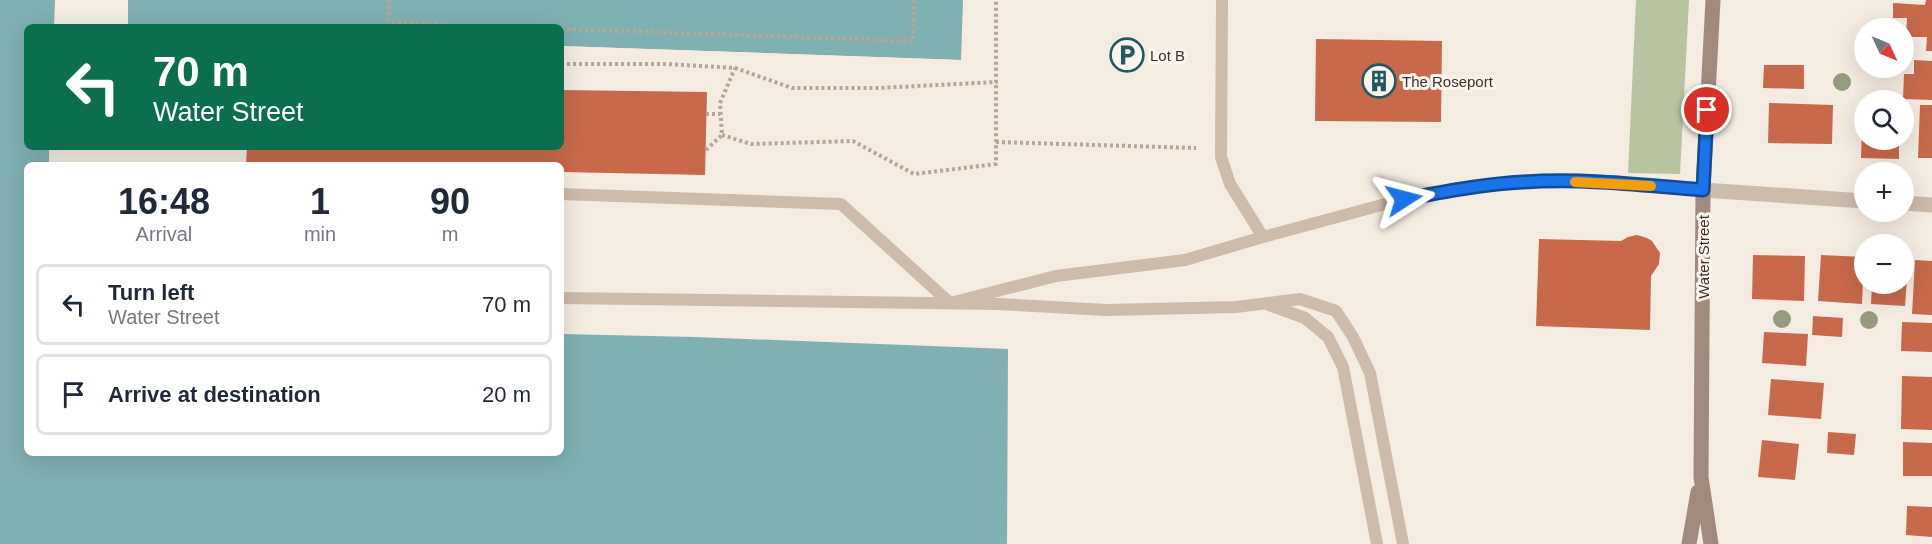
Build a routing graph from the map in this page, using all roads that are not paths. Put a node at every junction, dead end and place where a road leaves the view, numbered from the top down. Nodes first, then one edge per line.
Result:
1 (1713, 0) edge
2 (1222, 1) edge
3 (1703, 190) junction
4 (564, 194) edge
5 (1854, 200) edge
6 (1914, 204) edge
7 (1932, 205) edge
8 (1263, 237) junction
9 (564, 298) edge
10 (950, 303) junction
11 (1265, 303) junction
12 (1701, 477) junction
13 (1377, 544) edge
14 (1403, 544) edge
15 (1689, 544) edge
16 (1711, 544) edge

1 - 3 street, Water Street
2 - 8 lane
3 - 5 street
3 - 8 lane
3 - 12 street, Water Street
4 - 10 lane
6 - 7 street
8 - 10 lane
9 - 10 lane
10 - 11 lane
11 - 13 lane
11 - 14 lane
12 - 15 street, Water Street
12 - 16 street, Water Street

